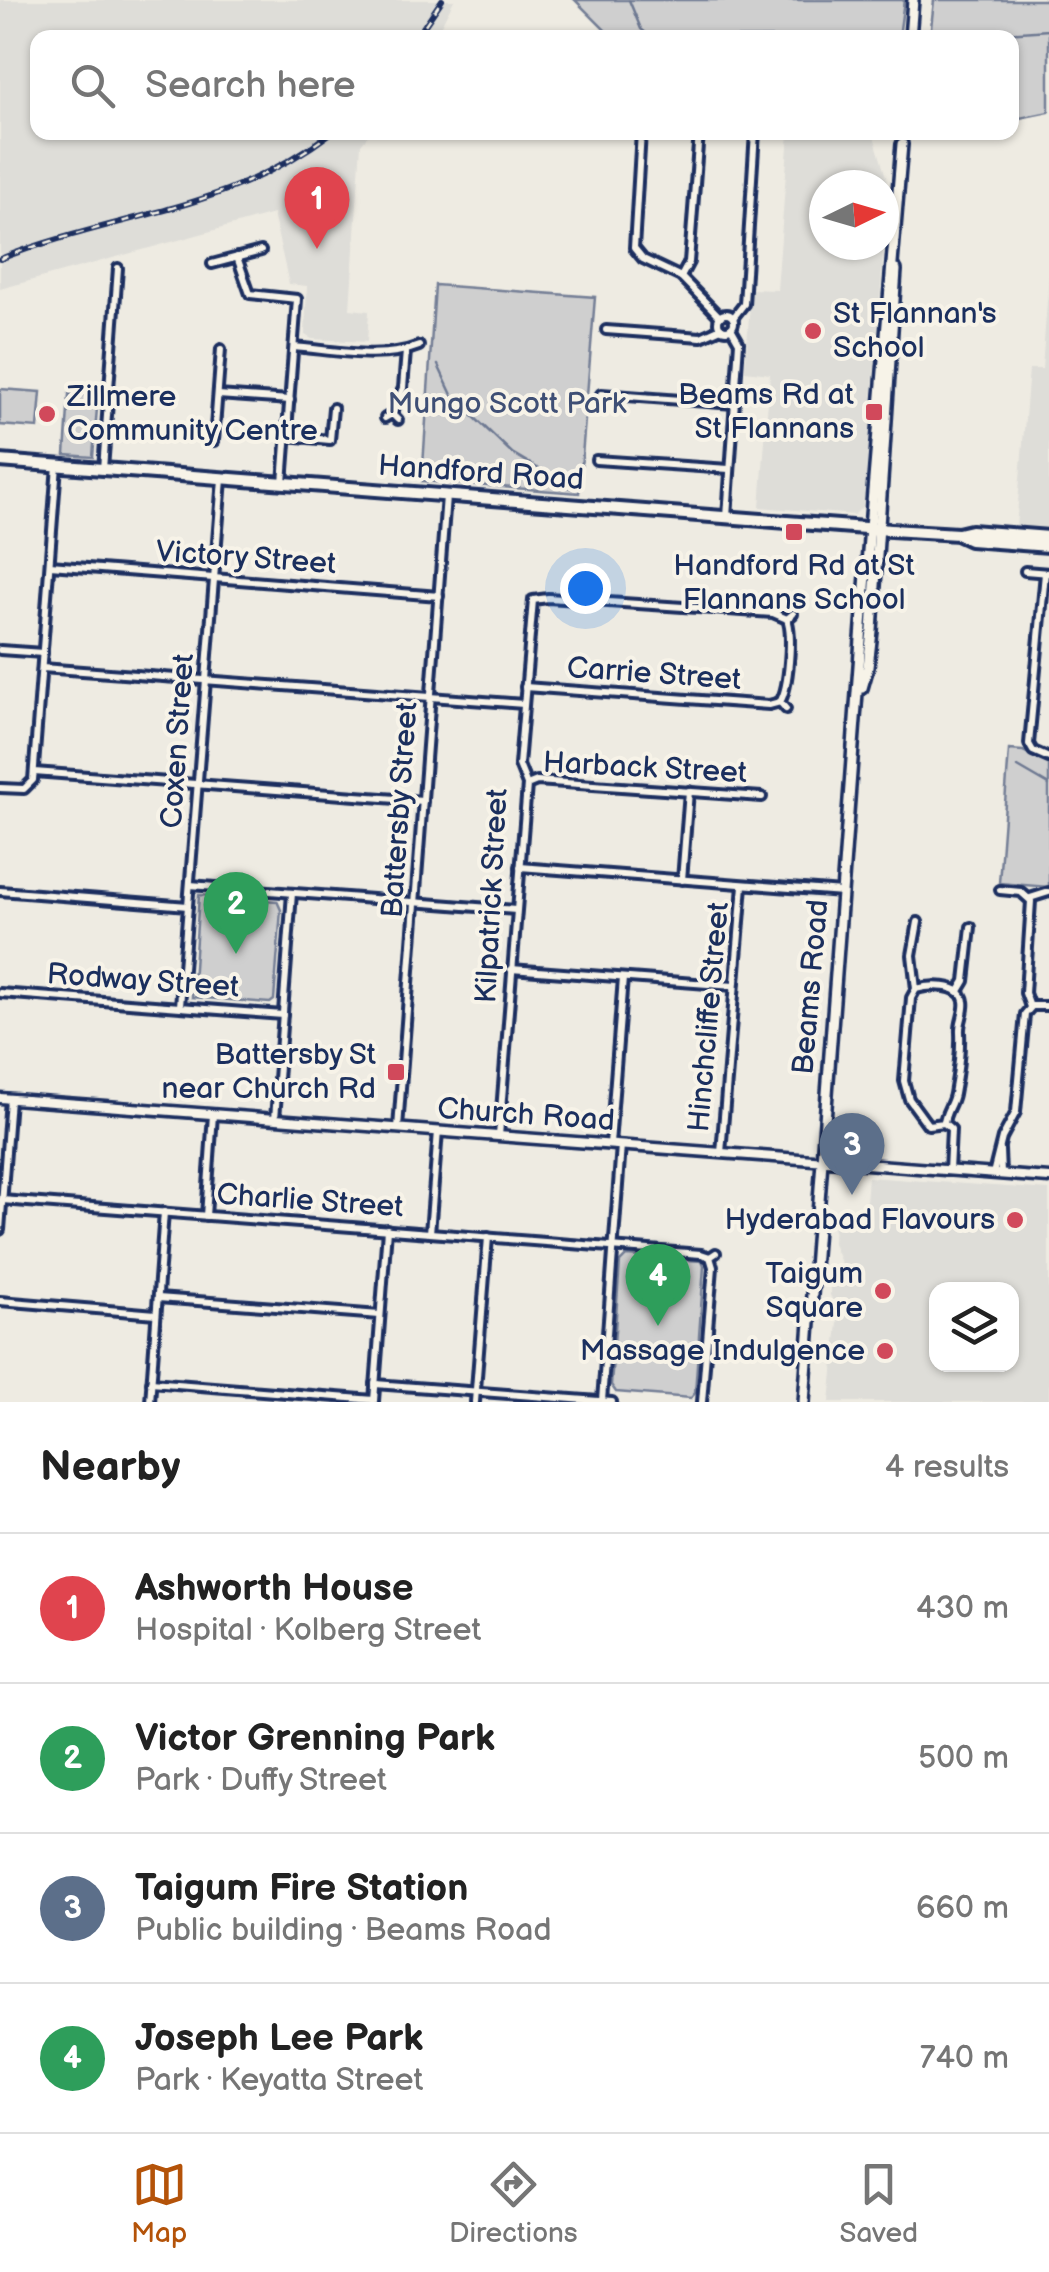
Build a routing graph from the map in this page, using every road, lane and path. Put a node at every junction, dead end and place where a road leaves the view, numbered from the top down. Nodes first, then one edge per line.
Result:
1 (913, 0) edge
2 (911, 30) edge
3 (640, 140) edge
4 (698, 140) edge
5 (755, 140) edge
6 (902, 140) edge
7 (261, 251) dead end
8 (237, 257) junction
9 (212, 264) dead end
10 (118, 268) dead end
11 (681, 277) junction
12 (720, 317) junction
13 (733, 318) junction
14 (720, 328) junction
15 (731, 328) junction
16 (606, 330) dead end
17 (419, 346) dead end
18 (294, 347) junction
19 (221, 349) dead end
20 (406, 352) junction
21 (601, 394) dead end
22 (218, 396) junction
23 (290, 400) junction
24 (734, 404) junction
25 (332, 408) dead end
26 (392, 418) dead end
27 (287, 436) junction
28 (214, 441) dead end
29 (596, 460) dead end
30 (0, 461) edge
31 (58, 465) junction
32 (102, 469) junction
33 (730, 470) junction
34 (222, 479) junction
35 (283, 484) junction
36 (446, 496) junction
37 (727, 516) junction
38 (875, 528) junction
39 (958, 534) junction
40 (1049, 536) edge
41 (1049, 546) edge
42 (50, 566) junction
43 (1025, 572) dead end
44 (1047, 573) edge
45 (214, 578) junction
46 (439, 596) junction
47 (533, 600) joint
48 (1045, 617) edge
49 (0, 650) edge
50 (43, 653) junction
51 (42, 668) junction
52 (206, 680) junction
53 (525, 687) junction
54 (430, 697) junction
55 (524, 704) junction
56 (1049, 758) edge
57 (34, 772) junction
58 (198, 784) junction
59 (527, 785) junction
60 (0, 788) edge
61 (688, 791) junction
62 (762, 797) dead end
63 (423, 801) junction
64 (520, 868) junction
65 (682, 880) junction
66 (190, 884) junction
67 (742, 885) junction
68 (1000, 890) dead end
69 (0, 891) edge
70 (292, 892) junction
71 (844, 892) junction
72 (1049, 892) edge
73 (1030, 898) junction
74 (415, 902) junction
75 (188, 906) junction
76 (516, 910) junction
77 (918, 922) dead end
78 (970, 927) dead end
79 (511, 969) junction
80 (623, 978) junction
81 (735, 986) junction
82 (916, 988) junction
83 (959, 991) junction
84 (0, 993) edge
85 (180, 1006) junction
86 (1049, 1006) edge
87 (1030, 1007) junction
88 (283, 1014) junction
89 (5, 1098) edge
90 (214, 1114) junction
91 (276, 1119) junction
92 (944, 1123) junction
93 (398, 1128) junction
94 (438, 1132) junction
95 (499, 1136) junction
96 (610, 1144) junction
97 (622, 1145) junction
98 (721, 1153) junction
99 (821, 1161) junction
100 (950, 1170) junction
101 (997, 1174) junction
102 (1049, 1178) edge
103 (2, 1200) junction
104 (164, 1212) junction
105 (206, 1216) junction
106 (387, 1229) junction
107 (0, 1230) edge
108 (430, 1233) junction
109 (488, 1237) junction
110 (614, 1247) junction
111 (158, 1298) junction
112 (0, 1302) edge
113 (156, 1314) junction
114 (380, 1315) junction
115 (151, 1382) junction
116 (375, 1384) junction
117 (476, 1392) junction
118 (374, 1401) edge
119 (150, 1402) edge
120 (475, 1402) edge
121 (602, 1402) edge
122 (612, 1402) edge
123 (702, 1402) edge
124 (804, 1402) edge

1 - 2 main road
3 - 11 street
4 - 11 street
5 - 13 street
6 - 38 main road, Beams Road
7 - 8 street
8 - 9 street
8 - 18 street
10 - 32 street
11 - 12 street
12 - 13 street
12 - 14 street
13 - 15 street
14 - 15 street
14 - 16 street
15 - 24 street
17 - 20 street
18 - 20 street
18 - 23 street
19 - 22 street
20 - 26 street
21 - 24 street
22 - 23 street
22 - 28 street
23 - 27 street
24 - 33 street
25 - 27 street
27 - 35 street
29 - 33 street
30 - 31 main road, Handford Road
31 - 32 main road, Handford Road
31 - 42 street
32 - 34 main road, Handford Road
33 - 37 street
34 - 35 main road, Handford Road
34 - 45 street, Coxen Street
35 - 36 main road, Handford Road
36 - 37 main road, Handford Road
36 - 46 street, Battersby Street
37 - 38 main road, Handford Road
38 - 39 main road, Handford Road
38 - 71 main road, Beams Road
39 - 40 main road, Handford Road
39 - 41 main road, Handford Road
42 - 45 street, Victory Street
42 - 50 street
43 - 44 street
44 - 48 street
45 - 46 street, Victory Street
45 - 52 street, Coxen Street
46 - 54 street, Battersby Street
47 - 53 street, Kilpatrick Street
47 - 53 street, Carrie Street
48 - 56 street
49 - 50 street
50 - 51 street
51 - 52 street
51 - 57 street
52 - 54 street
52 - 58 street, Coxen Street
53 - 55 street, Kilpatrick Street
54 - 55 street
54 - 63 street, Battersby Street
55 - 59 street, Kilpatrick Street
57 - 58 street
57 - 60 street
58 - 63 street
58 - 66 street, Coxen Street
59 - 61 street, Harback Street
59 - 64 street, Kilpatrick Street
61 - 62 street, Harback Street
61 - 65 street
63 - 74 street, Battersby Street
64 - 65 street
64 - 76 street, Kilpatrick Street
65 - 67 street
66 - 70 street
66 - 75 street, Coxen Street
67 - 71 street
67 - 81 street, Hinchcliffe Street
68 - 73 street
69 - 75 street
70 - 74 street
70 - 88 street
71 - 99 main road, Beams Road
72 - 73 street
73 - 87 street
74 - 76 street
74 - 93 street, Battersby Street
75 - 85 street, Coxen Street
76 - 79 street, Kilpatrick Street
77 - 82 street
78 - 83 street
79 - 80 street
79 - 95 street, Kilpatrick Street
80 - 81 street
80 - 96 street
81 - 98 street, Hinchcliffe Street
82 - 83 street
82 - 92 street
83 - 92 street
84 - 85 street, Rodway Street
85 - 88 street, Rodway Street
86 - 87 street
87 - 101 street
88 - 91 street
89 - 90 street, Church Road
89 - 103 street
90 - 91 street, Church Road
90 - 105 street
91 - 93 street, Church Road
92 - 100 street
93 - 94 street, Church Road
94 - 95 street, Church Road
94 - 108 street
95 - 96 street, Church Road
96 - 97 street, Church Road
97 - 98 street, Church Road
97 - 110 street
98 - 99 street, Church Road
99 - 100 street, Church Road
99 - 124 main road, Beams Road
100 - 101 street, Church Road
101 - 102 street, Church Road
103 - 104 street, Charlie Street
103 - 107 street
104 - 105 street, Charlie Street
104 - 111 street
105 - 106 street, Charlie Street
106 - 108 street, Charlie Street
106 - 114 street
108 - 109 street, Charlie Street
109 - 110 street, Charlie Street
109 - 117 street
110 - 121 street
110 - 123 street, Charlie Street
111 - 113 street
111 - 114 street
112 - 113 street
113 - 115 street
114 - 116 street
115 - 118 street
115 - 119 street
116 - 117 street
116 - 118 street
117 - 120 street
117 - 121 street
121 - 122 street

